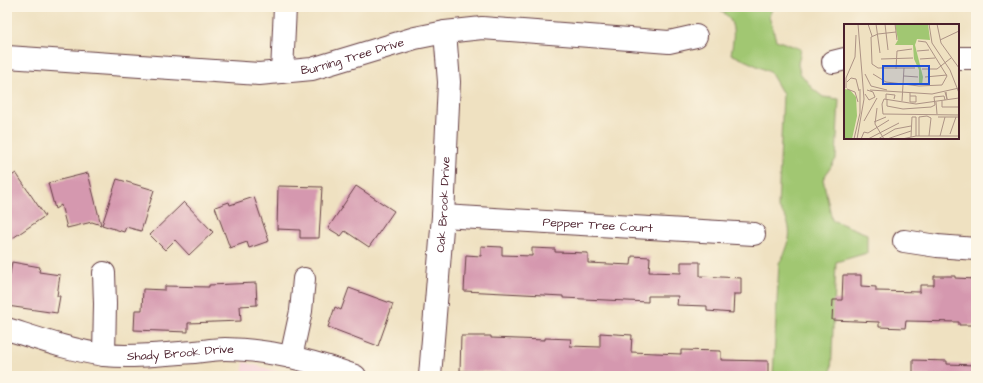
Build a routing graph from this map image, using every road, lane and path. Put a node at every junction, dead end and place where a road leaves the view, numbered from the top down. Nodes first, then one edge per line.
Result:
1 (285, 7) edge
2 (445, 32) junction
3 (696, 36) dead end
4 (7, 56) edge
5 (959, 58) edge
6 (976, 58) edge
7 (282, 72) junction
8 (442, 216) junction
9 (754, 234) dead end
10 (904, 241) dead end
11 (976, 249) edge
12 (104, 273) dead end
13 (304, 279) dead end
14 (7, 329) edge
15 (104, 355) junction
16 (291, 357) junction
17 (355, 376) edge
18 (430, 376) edge

1 - 7 street
2 - 3 street, Burning Tree Drive
2 - 7 street, Burning Tree Drive
2 - 8 street, Oak Brook Drive
4 - 7 street, Burning Tree Drive
5 - 6 street
8 - 9 street, Pepper Tree Court
8 - 18 street, Oak Brook Drive
10 - 11 street
12 - 15 street
13 - 16 street
14 - 15 street, Shady Brook Drive
15 - 16 street, Shady Brook Drive
16 - 17 street, Shady Brook Drive

